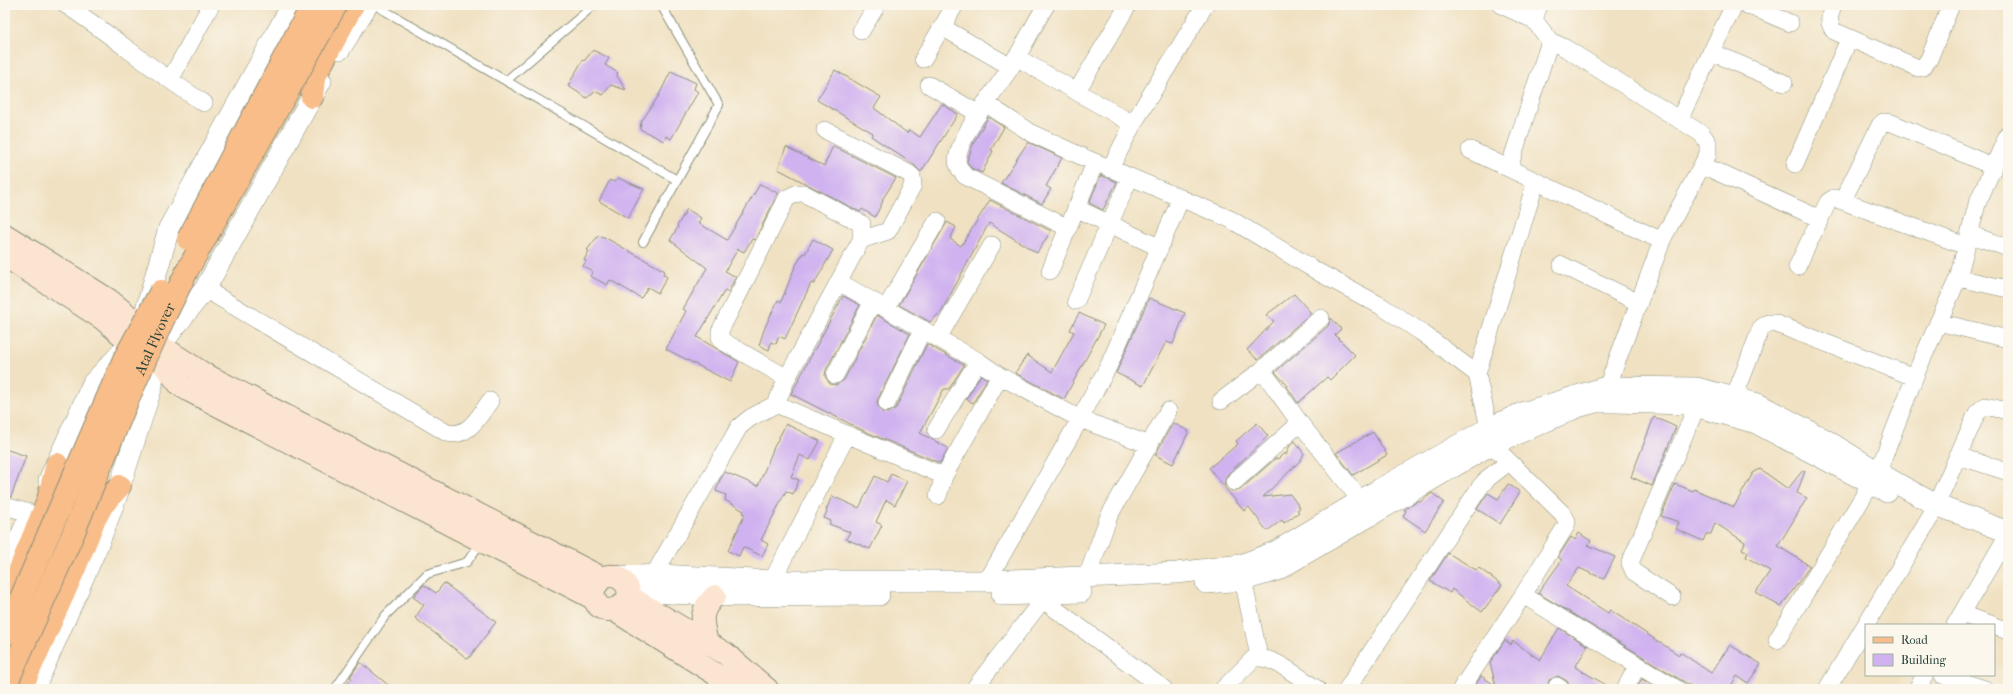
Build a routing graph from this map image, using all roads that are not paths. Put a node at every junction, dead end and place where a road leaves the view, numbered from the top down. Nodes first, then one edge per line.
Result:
1 (66, 5) edge
2 (212, 5) edge
3 (292, 5) edge
4 (312, 5) edge
5 (336, 5) edge
6 (353, 5) edge
7 (367, 5) edge
8 (375, 5) edge
9 (594, 5) edge
10 (662, 5) edge
11 (877, 5) edge
12 (955, 5) edge
13 (1046, 5) edge
14 (1128, 5) edge
15 (1205, 5) edge
16 (1501, 5) edge
17 (1734, 5) edge
18 (1747, 5) edge
19 (1833, 5) edge
20 (1951, 5) edge
21 (1537, 12) edge
22 (1790, 23) dead end
23 (942, 27) junction
24 (861, 31) dead end
25 (1849, 39) junction
26 (1550, 41) junction
27 (1711, 52) junction
28 (923, 59) dead end
29 (1013, 62) junction
30 (170, 80) junction
31 (507, 80) junction
32 (1784, 82) dead end
33 (929, 85) dead end
34 (313, 88) junction
35 (1077, 91) junction
36 (204, 103) dead end
37 (982, 109) junction
38 (1679, 120) junction
39 (1132, 124) junction
40 (825, 130) dead end
41 (2008, 134) edge
42 (1470, 150) dead end
43 (1795, 164) dead end
44 (1702, 165) junction
45 (1102, 166) junction
46 (1994, 167) junction
47 (1509, 168) junction
48 (1130, 177) junction
49 (677, 180) junction
50 (1536, 181) junction
51 (1181, 198) junction
52 (1843, 200) junction
53 (1076, 208) junction
54 (1820, 219) junction
55 (937, 221) dead end
56 (1109, 224) junction
57 (1068, 228) junction
58 (5, 235) edge
59 (861, 240) junction
60 (1968, 240) junction
61 (1662, 241) junction
62 (643, 242) dead end
63 (992, 245) dead end
64 (1160, 248) junction
65 (2008, 248) edge
66 (5, 257) edge
67 (1562, 265) dead end
68 (1797, 267) dead end
69 (1050, 271) dead end
70 (1958, 278) junction
71 (840, 282) junction
72 (205, 289) junction
73 (2008, 289) edge
74 (1076, 301) dead end
75 (1639, 303) junction
76 (879, 304) junction
77 (1321, 318) dead end
78 (1938, 322) junction
79 (923, 329) junction
80 (134, 334) junction
81 (938, 338) junction
82 (2008, 339) edge
83 (162, 352) junction
84 (978, 361) junction
85 (1262, 370) junction
86 (1477, 374) junction
87 (835, 375) dead end
88 (1000, 376) junction
89 (1914, 377) junction
90 (787, 378) junction
91 (1604, 395) junction
92 (1700, 398) junction
93 (1734, 398) junction
94 (1221, 401) dead end
95 (490, 402) dead end
96 (887, 403) dead end
97 (776, 404) junction
98 (1168, 411) dead end
99 (2008, 411) edge
100 (1080, 419) junction
101 (1300, 423) junction
102 (936, 430) dead end
103 (847, 435) junction
104 (1490, 437) junction
105 (1150, 445) junction
106 (1958, 456) junction
107 (1509, 462) junction
108 (57, 464) junction
109 (2008, 472) edge
110 (944, 476) junction
111 (1874, 478) junction
112 (1234, 482) dead end
113 (120, 486) junction
114 (938, 496) dead end
115 (1361, 501) junction
116 (5, 506) edge
117 (1934, 510) junction
118 (2006, 540) edge
119 (481, 542) junction
120 (5, 567) edge
121 (1242, 573) junction
122 (1087, 577) junction
123 (5, 579) edge
124 (772, 581) junction
125 (987, 581) junction
126 (1007, 587) junction
127 (626, 588) junction
128 (1523, 595) junction
129 (716, 596) junction
130 (1045, 597) junction
131 (1672, 597) dead end
132 (5, 606) edge
133 (1958, 619) edge
134 (1866, 624) edge
135 (1987, 624) edge
136 (1865, 625) edge
137 (1995, 626) edge
138 (2008, 631) edge
139 (5, 635) edge
140 (1777, 640) dead end
141 (707, 643) junction
142 (1259, 657) junction
143 (1638, 665) junction
144 (1924, 676) edge
145 (1945, 676) edge
146 (5, 687) edge
147 (980, 687) edge
148 (21, 689) edge
149 (34, 689) edge
150 (335, 689) edge
151 (735, 689) edge
152 (767, 689) edge
153 (1164, 689) edge
154 (1223, 689) edge
155 (1317, 689) edge
156 (1347, 689) edge
157 (1461, 689) edge
158 (1625, 689) edge
159 (1678, 689) edge
160 (1827, 689) edge
161 (1917, 689) edge
162 (1985, 689) edge

1 - 30 street
2 - 30 street
3 - 80 street
4 - 139 main road, Atal Flyover, bridge
5 - 146 main road, Atal Flyover, bridge
6 - 34 main road
7 - 34 street
8 - 31 lane
9 - 31 lane
10 - 49 lane
11 - 24 street
12 - 23 street
13 - 29 street
14 - 35 street
15 - 39 street
16 - 21 street
17 - 27 street
18 - 22 street
19 - 25 street
20 - 25 street
21 - 26 street
23 - 28 street
23 - 29 street
25 - 43 street
26 - 38 street
26 - 47 street
27 - 32 street
27 - 38 street
29 - 35 street
29 - 37 street
30 - 36 street
31 - 49 lane
33 - 37 street
34 - 72 street
35 - 39 street
37 - 45 street
37 - 57 street
38 - 44 street
39 - 45 street
40 - 59 street
41 - 46 street
42 - 47 street
44 - 54 street
44 - 61 street
45 - 48 street
45 - 53 street
46 - 52 street
46 - 60 street
47 - 50 street
48 - 51 street
48 - 56 street
49 - 62 lane
50 - 61 street
50 - 86 street
51 - 64 street
51 - 86 street
52 - 54 street
52 - 60 street
53 - 56 street
53 - 57 street
54 - 68 street
55 - 76 street
56 - 64 street
56 - 74 street
57 - 69 street
58 - 80 main road
59 - 71 street
59 - 90 street
60 - 65 street
60 - 70 street
61 - 75 street
63 - 81 street
64 - 100 street
66 - 80 main road
67 - 75 street
70 - 73 street
70 - 78 street
71 - 76 street
71 - 90 street
72 - 83 street
72 - 95 street
75 - 91 street
76 - 79 street
76 - 87 street
77 - 85 street
78 - 82 street
78 - 89 street
79 - 81 street
79 - 96 street
80 - 83 main road
80 - 83 main road
80 - 108 street
81 - 84 street
83 - 113 street
83 - 119 main road
83 - 127 main road
84 - 88 street
84 - 102 street
85 - 94 street
85 - 101 street
86 - 104 street
88 - 100 street
88 - 110 street
89 - 93 street
89 - 111 street
90 - 97 street
91 - 92 street
91 - 104 street
92 - 93 street
92 - 111 street
92 - 131 street
93 - 111 street
97 - 103 street
97 - 127 street
98 - 105 street
99 - 106 street
100 - 105 street
100 - 125 street
101 - 112 street
101 - 115 street
103 - 110 street
103 - 124 street
104 - 107 street
104 - 115 street
104 - 121 street
105 - 122 street
106 - 109 street
106 - 117 street
107 - 128 street
107 - 156 street
108 - 123 street
108 - 132 main road
110 - 114 street
111 - 117 street
111 - 140 street
113 - 148 main road
113 - 149 street
115 - 121 street
116 - 120 street
117 - 118 street
117 - 134 street
118 - 133 street
119 - 127 main road
119 - 150 lane
121 - 122 street
121 - 130 street
121 - 142 street
122 - 126 street
124 - 125 street
124 - 127 street
125 - 126 street
126 - 129 street
126 - 130 street
127 - 129 street
127 - 141 main road
127 - 151 main road
128 - 143 street
128 - 157 street
129 - 141 main road
130 - 147 street
130 - 153 street
133 - 135 street
136 - 160 street
137 - 138 street
141 - 152 main road
142 - 154 street
142 - 155 street
143 - 158 street
143 - 159 street
144 - 161 street
145 - 162 street

